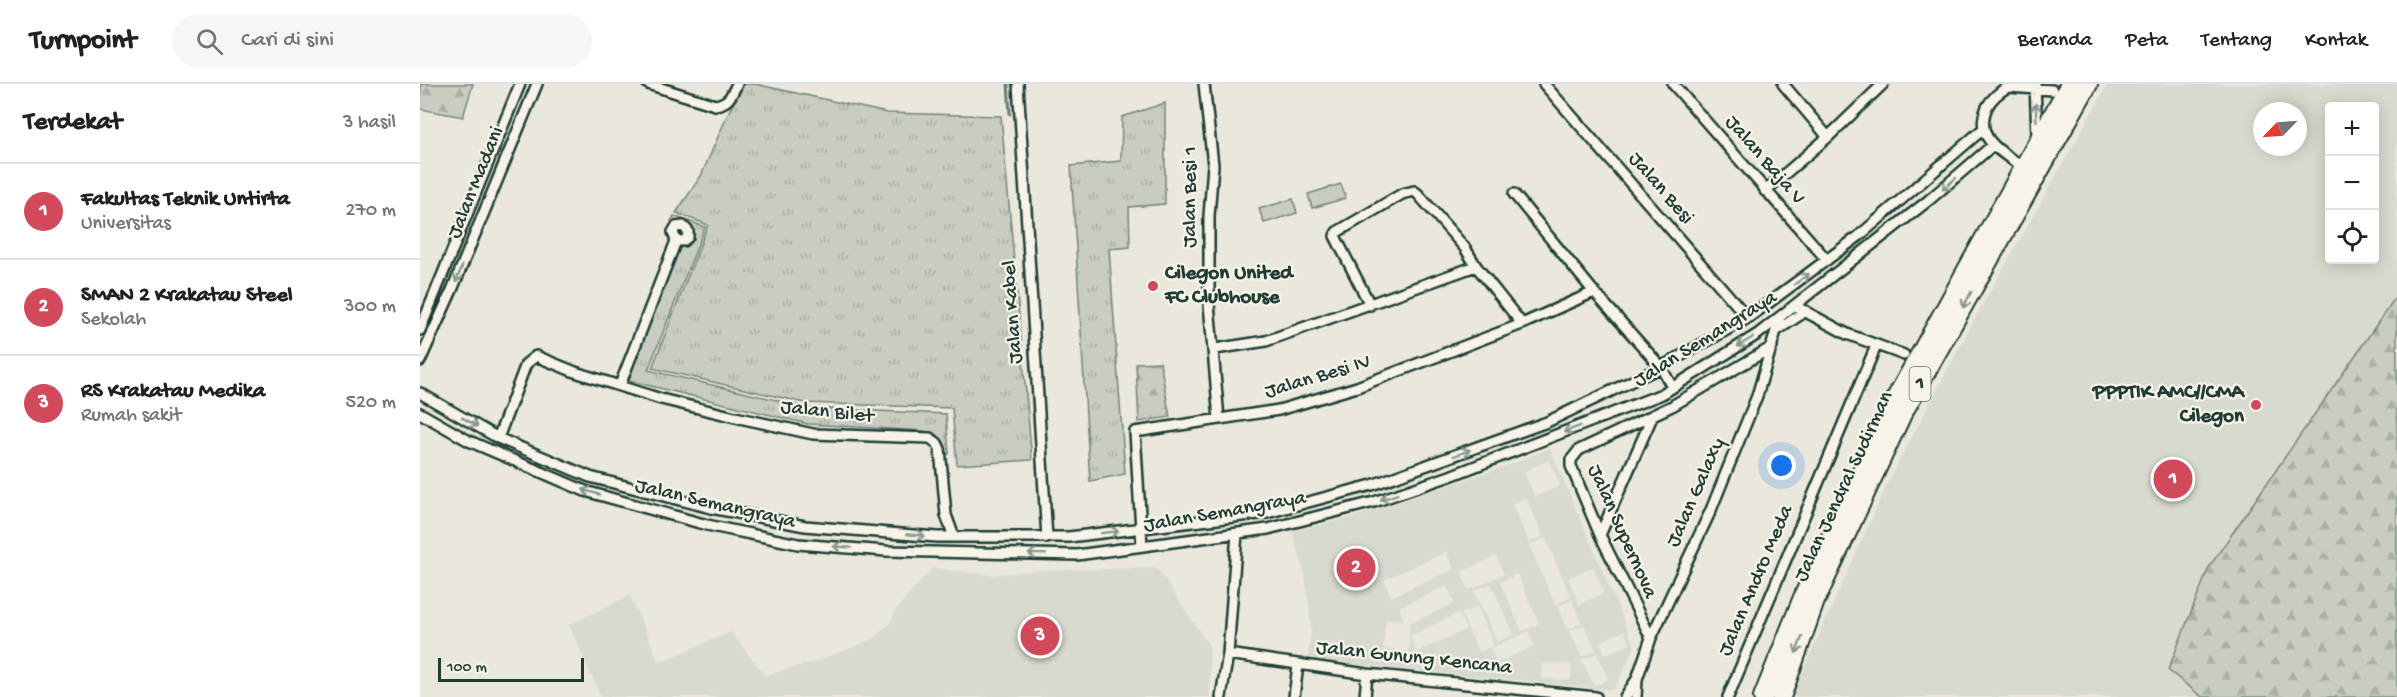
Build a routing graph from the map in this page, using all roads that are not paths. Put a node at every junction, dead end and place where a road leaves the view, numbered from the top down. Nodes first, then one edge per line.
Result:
1 (520, 84) edge
2 (537, 84) edge
3 (648, 84) edge
4 (737, 84) edge
5 (1018, 84) edge
6 (1204, 84) edge
7 (1544, 84) edge
8 (1673, 84) edge
9 (1783, 84) edge
10 (1883, 84) edge
11 (2070, 84) edge
12 (2088, 84) edge
13 (2007, 86) edge
14 (2035, 87) edge
15 (2052, 87) edge
16 (2052, 116) junction
17 (1983, 129) junction
18 (1828, 136) junction
19 (2047, 140) junction
20 (1993, 146) junction
21 (2034, 169) junction
22 (1766, 191) junction
23 (1514, 194) dead end
24 (676, 241) dead end
25 (1827, 260) junction
26 (1476, 266) junction
27 (1594, 292) junction
28 (1370, 305) junction
29 (1795, 306) junction
30 (1806, 311) junction
31 (1780, 317) junction
32 (1748, 318) junction
33 (1522, 324) junction
34 (420, 330) edge
35 (1776, 332) junction
36 (1876, 346) junction
37 (1772, 347) junction
38 (1215, 349) junction
39 (1904, 355) dead end
40 (420, 361) edge
41 (1661, 367) junction
42 (620, 386) junction
43 (1672, 387) junction
44 (420, 393) edge
45 (420, 413) edge
46 (1653, 415) junction
47 (1219, 419) junction
48 (498, 438) junction
49 (711, 508) junction
50 (946, 515) junction
51 (707, 525) junction
52 (1140, 528) junction
53 (1237, 533) junction
54 (1600, 535) junction
55 (937, 537) junction
56 (954, 537) junction
57 (1047, 538) junction
58 (1142, 546) junction
59 (1651, 638) junction
60 (1228, 654) junction
61 (1298, 665) junction
62 (1367, 674) junction
63 (1637, 680) junction
64 (1221, 697) edge
65 (1294, 697) edge
66 (1365, 697) edge
67 (1596, 697) edge
68 (1625, 697) edge
69 (1636, 697) edge
70 (1728, 697) edge
71 (1763, 697) edge
72 (1781, 697) edge

1 - 34 street, Jalan Madani
2 -> 40 street, Jalan Madani
3 - 4 street
5 - 57 street, Jalan Kabel
6 - 38 street, Jalan Besi 1
7 - 32 street, Jalan Besi
8 - 22 street, Jalan Baja V
9 - 18 street
10 - 18 street
11 - 16 highway, 1
12 - 19 highway, Jalan Jendral Sudirman / 1
13 - 14 street
13 - 17 street
14 - 15 street
19 -> 14 street
15 - 16 street
16 - 19 highway, 1
17 - 20 street
17 - 25 street, Jalan Semangraya
18 - 22 street
19 - 21 highway, Jalan Jendral Sudirman / 1
20 - 21 street
20 -> 29 street, Jalan Semangraya
21 - 71 highway, 1
21 -> 72 highway, Jalan Jendral Sudirman / 1
22 - 25 street, Jalan Baja V
23 - 27 street
24 - 42 street
32 -> 25 street, Jalan Semangraya
26 - 28 street
26 - 28 street
26 - 33 street
27 - 33 street, Jalan Besi IV
27 - 41 street
28 - 38 street
29 - 30 street
29 - 31 street, Jalan Semangraya
30 - 35 street
30 - 36 street
31 - 35 street, Jalan Galaxy
31 -> 43 street, Jalan Semangraya
32 - 41 street, Jalan Semangraya
33 - 47 street, Jalan Besi IV
35 - 37 street, Jalan Galaxy
36 - 39 street
36 - 70 street, Jalan Andro Meda
37 - 46 street
37 - 59 street, Jalan Galaxy
38 - 47 street, Jalan Besi 1
41 - 43 street
52 -> 41 street, Jalan Semangraya
42 - 48 street, Jalan Bilet
42 - 50 street, Jalan Bilet
43 -> 53 street, Jalan Semangraya
44 -> 48 street, Jalan Semangraya
51 -> 45 street, Jalan Semangraya
46 - 54 street
46 - 54 street, Jalan Supernova
47 - 52 street, Jalan Besi IV
48 - 49 street, Jalan Semangraya
49 - 51 street
49 -> 55 street, Jalan Semangraya
50 - 55 street
50 - 56 street, Jalan Bilet
58 -> 51 street, Jalan Semangraya
57 -> 52 street, Jalan Semangraya
52 - 58 street
53 - 58 street, Jalan Semangraya
53 - 60 street
54 - 59 street, Jalan Supernova
55 - 56 street, Jalan Semangraya
56 - 57 street, Jalan Semangraya
59 - 63 street, Jalan Galaxy
60 - 61 street, Jalan Gunung Kencana
60 - 64 street
61 - 62 street, Jalan Gunung Kencana
61 - 65 street
62 - 66 street
62 - 67 street, Jalan Gunung Kencana
63 - 68 street, Jalan Galaxy
63 - 69 street, Jalan Galaxy

